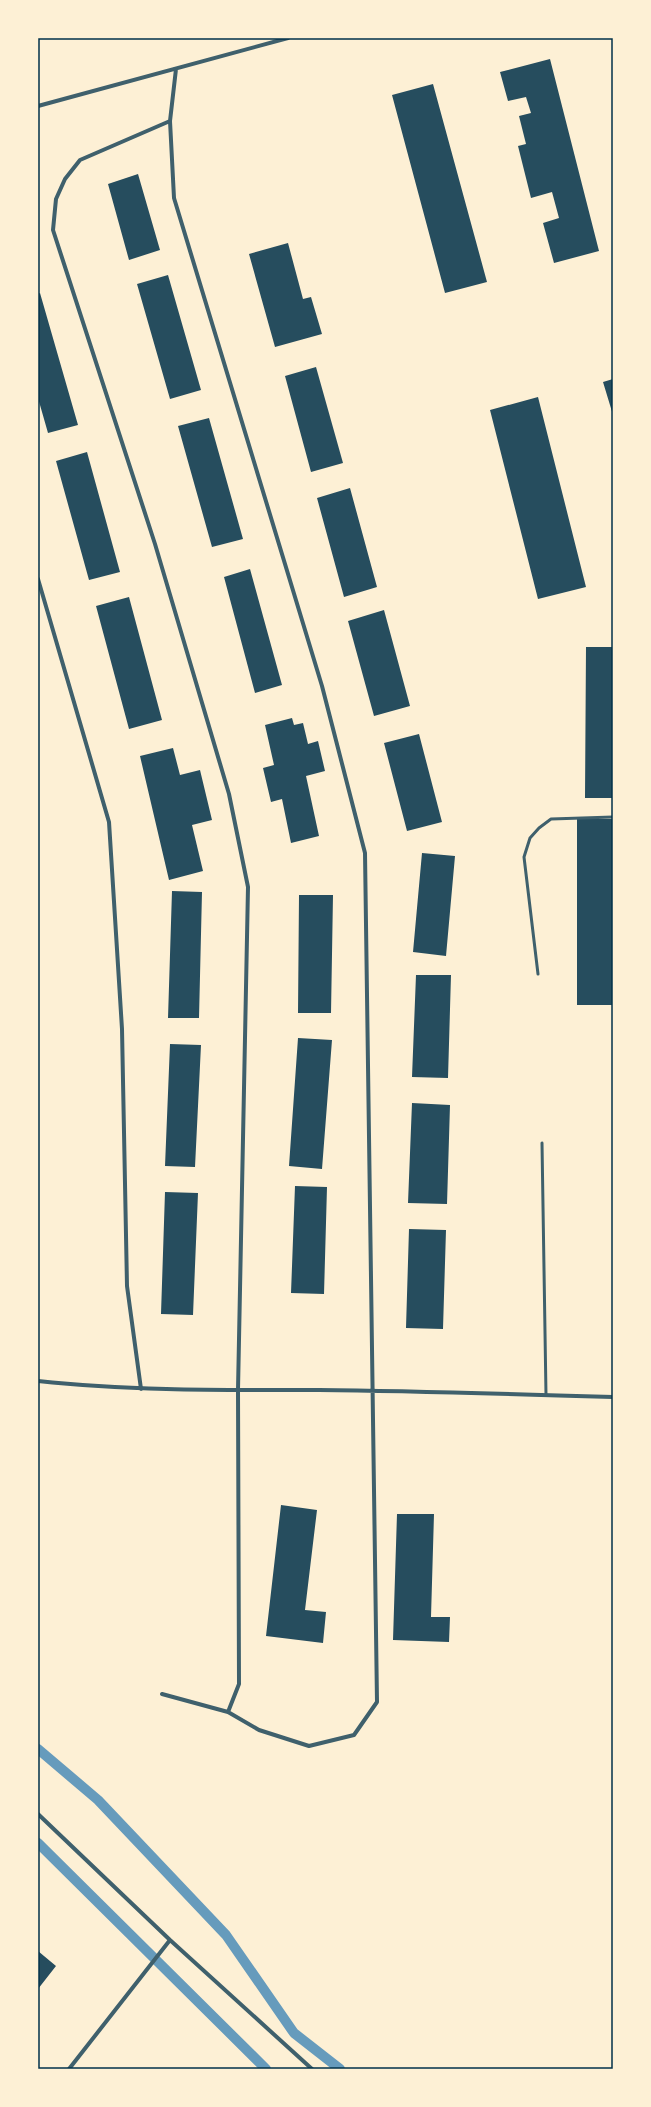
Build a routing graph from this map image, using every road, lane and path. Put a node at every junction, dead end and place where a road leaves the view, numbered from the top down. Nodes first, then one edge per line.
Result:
1 (288, 38) edge
2 (176, 68) junction
3 (38, 106) edge
4 (170, 121) junction
5 (38, 579) edge
6 (613, 817) edge
7 (538, 974) dead end
8 (542, 1144) dead end
9 (38, 1381) edge
10 (141, 1389) junction
11 (238, 1390) junction
12 (373, 1391) junction
13 (546, 1395) junction
14 (613, 1397) edge
15 (162, 1694) dead end
16 (228, 1712) junction
17 (38, 1814) edge
18 (170, 1940) junction
19 (69, 2069) edge
20 (312, 2069) edge

1 - 2 street
2 - 3 street
2 - 4 street
4 - 11 street
4 - 12 street
5 - 10 street
6 - 7 lane
8 - 13 lane
9 - 10 street
10 - 11 street
11 - 12 street
11 - 16 street
12 - 13 street
12 - 16 street
13 - 14 street
15 - 16 street
17 - 18 street
18 - 19 street
18 - 20 street

